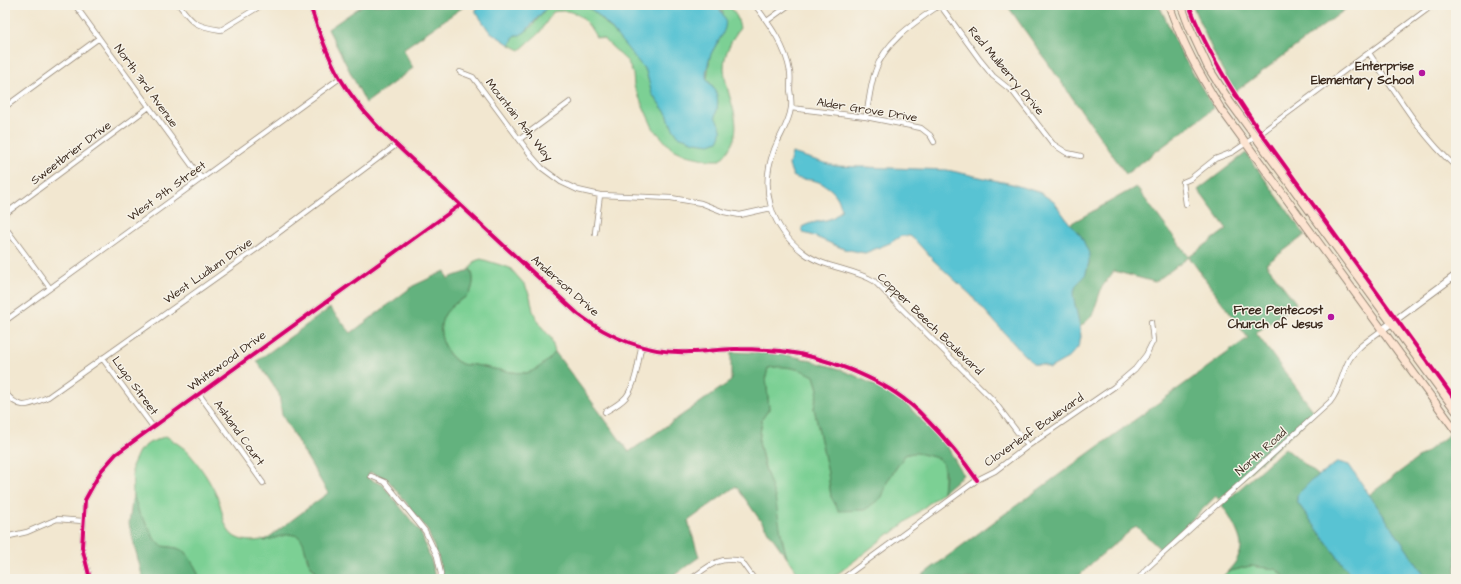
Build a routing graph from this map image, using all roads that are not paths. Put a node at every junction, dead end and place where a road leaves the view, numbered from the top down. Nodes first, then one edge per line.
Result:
1 (75, 5) edge
2 (179, 5) edge
3 (262, 5) edge
4 (310, 5) edge
5 (755, 5) edge
6 (789, 5) edge
7 (940, 5) edge
8 (1169, 5) edge
9 (1181, 5) edge
10 (1433, 5) edge
11 (767, 21) junction
12 (99, 38) junction
13 (1369, 53) junction
14 (460, 72) dead end
15 (340, 78) junction
16 (570, 102) dead end
17 (5, 107) edge
18 (149, 107) junction
19 (791, 108) junction
20 (866, 117) junction
21 (1255, 136) junction
22 (520, 139) junction
23 (934, 142) dead end
24 (1246, 143) junction
25 (396, 145) junction
26 (1081, 156) dead end
27 (1456, 167) edge
28 (201, 178) junction
29 (600, 195) junction
30 (1186, 204) dead end
31 (460, 205) junction
32 (771, 208) junction
33 (5, 214) edge
34 (5, 227) edge
35 (595, 233) dead end
36 (1456, 275) edge
37 (50, 288) junction
38 (5, 321) edge
39 (1151, 322) dead end
40 (1391, 324) junction
41 (1382, 330) junction
42 (641, 348) junction
43 (102, 358) junction
44 (5, 392) edge
45 (199, 394) junction
46 (1456, 409) edge
47 (605, 412) dead end
48 (152, 427) junction
49 (1456, 431) edge
50 (1028, 446) junction
51 (371, 476) dead end
52 (977, 480) junction
53 (263, 483) dead end
54 (83, 520) junction
55 (5, 537) edge
56 (90, 579) edge
57 (440, 579) edge
58 (691, 579) edge
59 (754, 579) edge
60 (842, 579) edge
61 (1138, 579) edge

1 - 12 street, North 3rd Avenue
2 - 3 street
4 - 15 street, Anderson Drive
5 - 11 street, Copper Beech Boulevard
6 - 11 street
7 - 20 street
7 - 26 street, Red Mulberry Drive
8 - 24 main road
9 - 21 main road
10 - 13 street
11 - 19 street, Copper Beech Boulevard
12 - 17 street
12 - 18 street, North 3rd Avenue
13 - 21 street
13 - 27 street
14 - 22 street, Mountain Ash Way
15 - 25 street, Anderson Drive
15 - 28 street, West 9th Street
16 - 22 street
18 - 28 street, North 3rd Avenue
18 - 33 street, Sweetbrier Drive
19 - 20 street, Alder Grove Drive
19 - 32 street, Copper Beech Boulevard
20 - 23 street, Alder Grove Drive
21 - 24 street
21 - 40 main road
22 - 29 street, Mountain Ash Way
24 - 30 street
24 - 41 main road
25 - 31 street, Anderson Drive
25 - 43 street, West Ludlum Drive
28 - 37 street, West 9th Street
29 - 32 street, Mountain Ash Way
29 - 35 street
31 - 42 street, Anderson Drive
31 - 45 street, Whitewood Drive
32 - 50 street, Copper Beech Boulevard
34 - 37 street
36 - 40 street
37 - 38 street, West 9th Street
39 - 50 street, Cloverleaf Boulevard
40 - 41 street
40 - 46 main road
41 - 49 main road
41 - 61 street, North Road
42 - 47 street
42 - 52 street, Anderson Drive
43 - 44 street, West Ludlum Drive
43 - 48 street, Lugo Street
45 - 48 street, Whitewood Drive
45 - 53 street, Ashland Court
48 - 54 street, Whitewood Drive
50 - 52 street, Cloverleaf Boulevard
51 - 57 street
52 - 60 street, Cloverleaf Boulevard
54 - 55 street
54 - 56 street, Whitewood Drive
58 - 59 street

